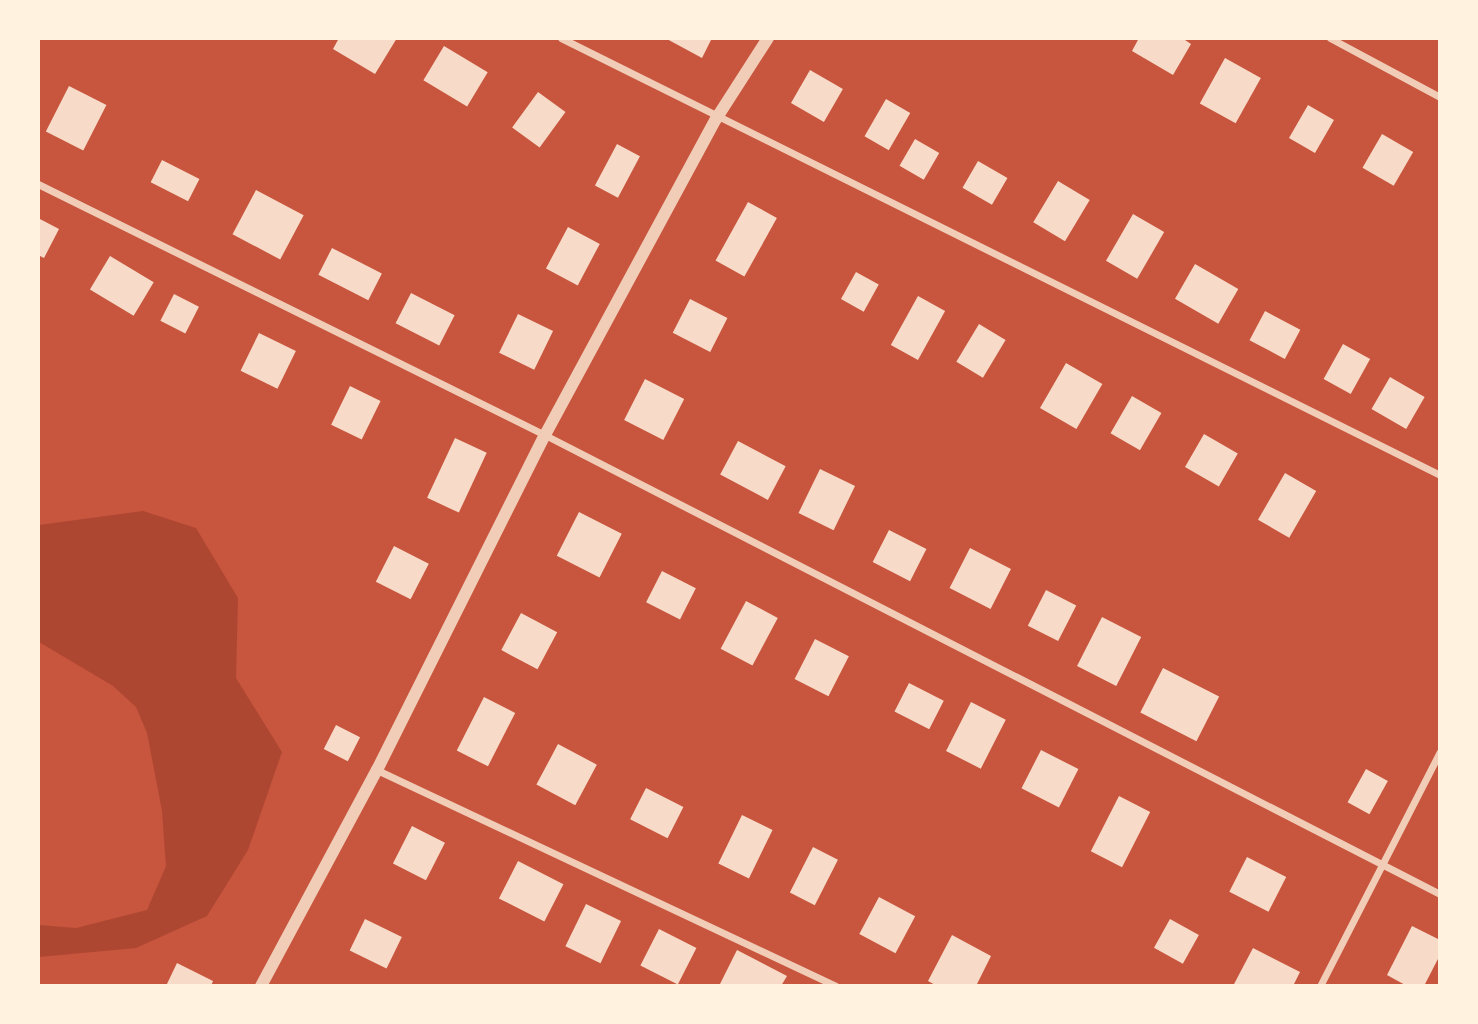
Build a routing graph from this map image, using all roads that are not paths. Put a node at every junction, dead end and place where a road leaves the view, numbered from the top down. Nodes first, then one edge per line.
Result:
1 (561, 38) edge
2 (768, 38) edge
3 (1331, 38) edge
4 (1440, 97) edge
5 (716, 119) junction
6 (38, 184) edge
7 (545, 435) junction
8 (1440, 475) edge
9 (1440, 752) edge
10 (377, 770) junction
11 (1380, 863) junction
12 (1440, 894) edge
13 (261, 985) edge
14 (836, 985) edge
15 (1320, 985) edge

1 - 5 street
2 - 5 street
3 - 4 street
5 - 7 street
5 - 8 street
6 - 7 street
7 - 10 street
7 - 11 street
9 - 11 street
10 - 13 street
10 - 14 street
11 - 12 street
11 - 15 street

